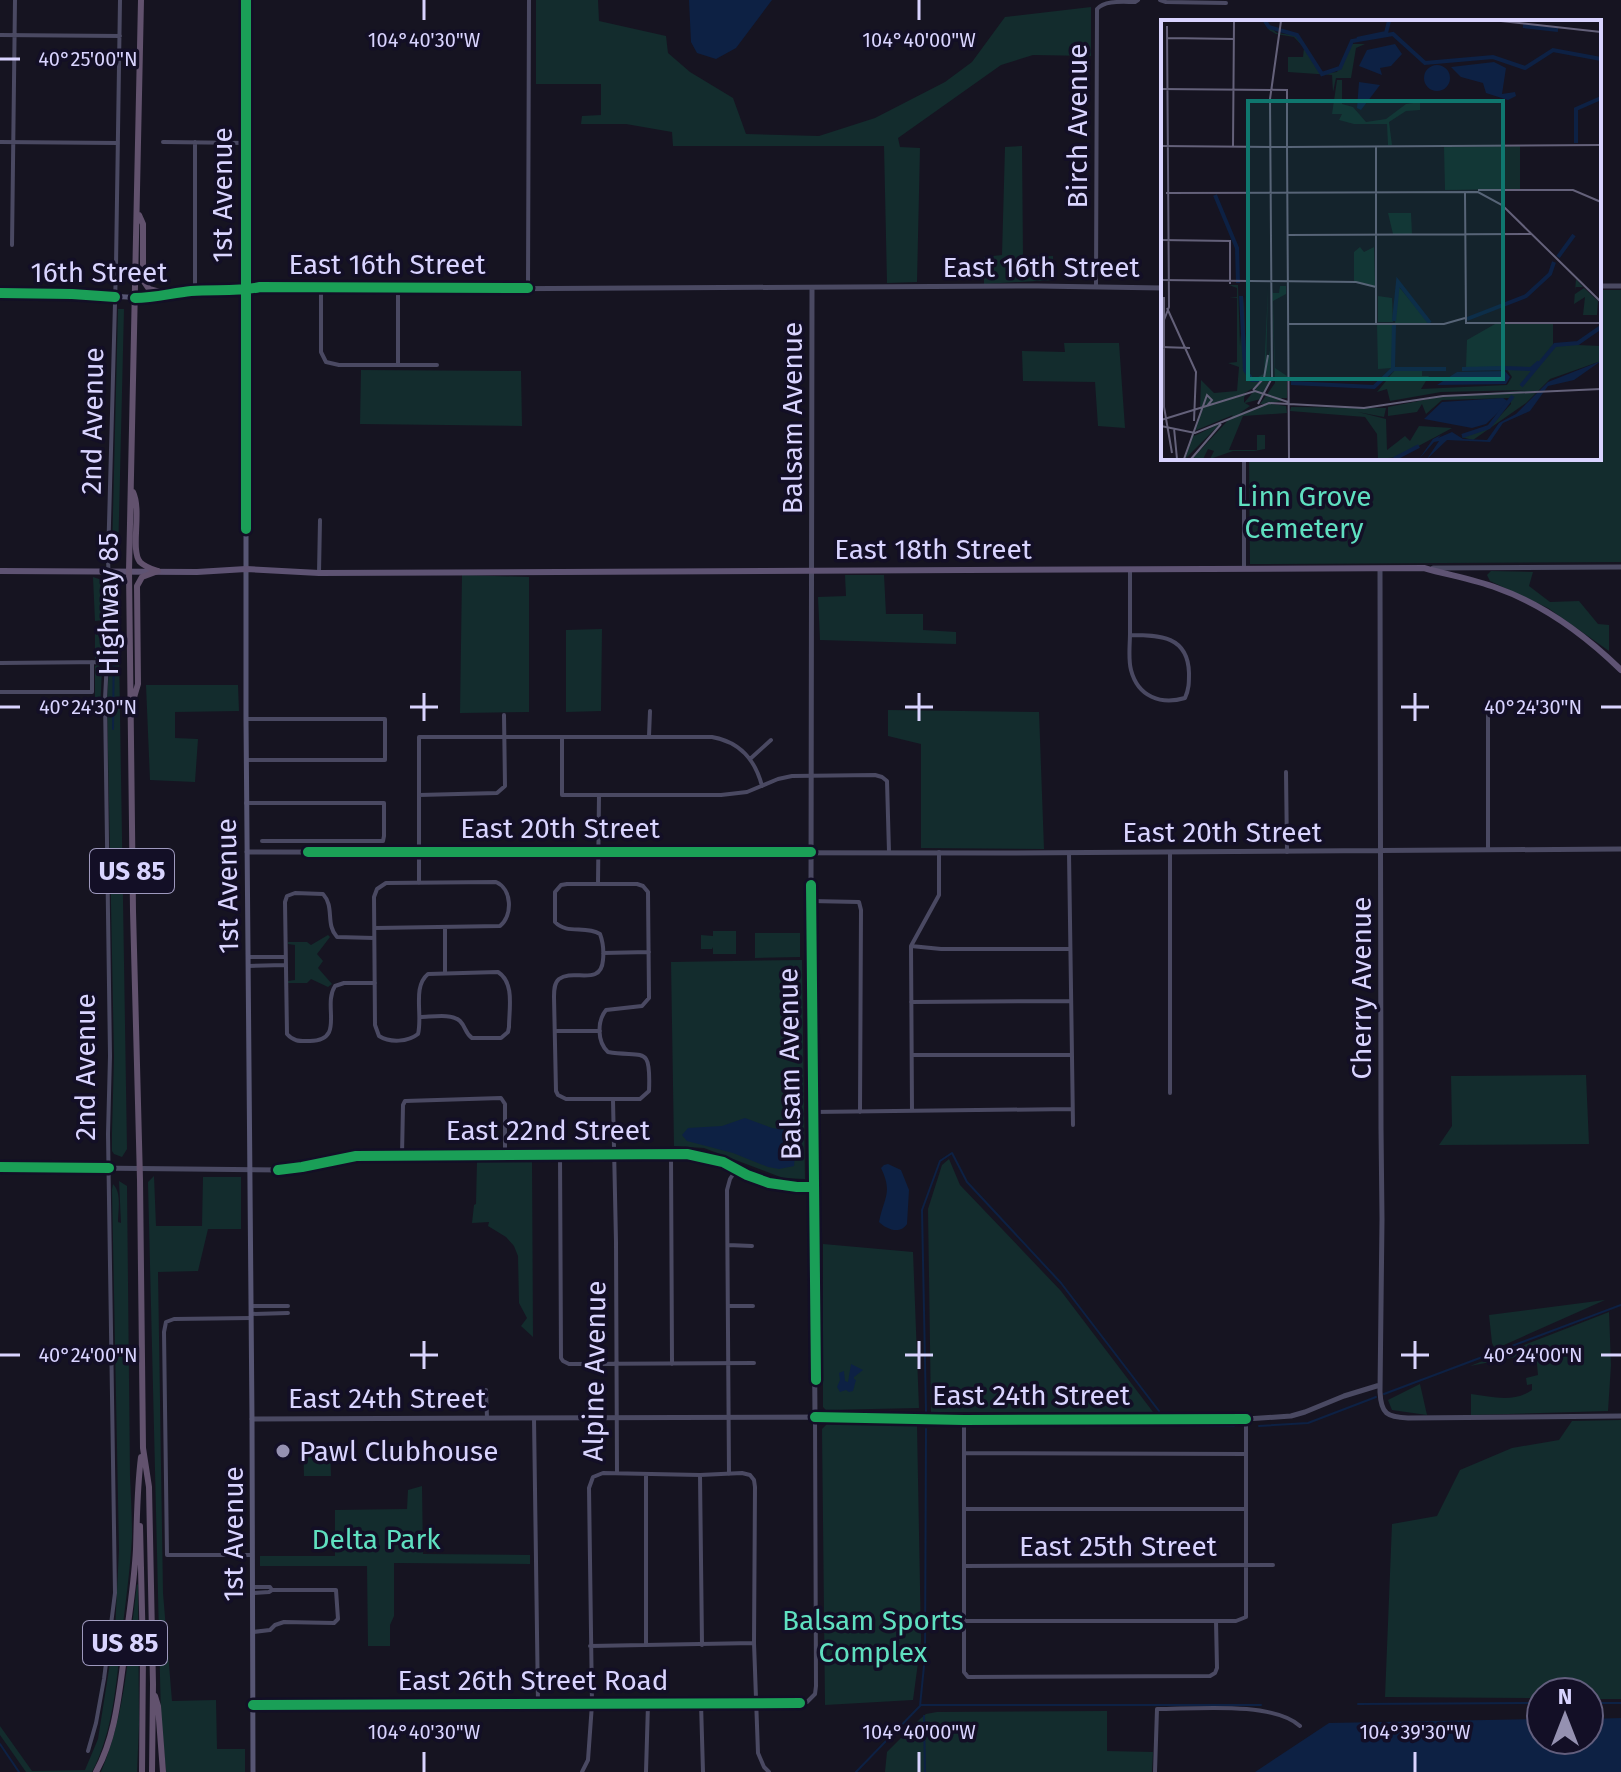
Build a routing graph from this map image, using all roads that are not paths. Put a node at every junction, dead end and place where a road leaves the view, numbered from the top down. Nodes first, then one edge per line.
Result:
1 (15, 0) edge
2 (120, 0) edge
3 (141, 0) edge
4 (246, 0) edge
5 (529, 0) edge
6 (1138, 0) edge
7 (1160, 0) edge
8 (1226, 3) dead end
9 (0, 35) edge
10 (15, 35) junction
11 (120, 36) junction
12 (0, 142) edge
13 (13, 142) junction
14 (163, 142) dead end
15 (195, 142) junction
16 (118, 143) junction
17 (247, 143) junction
18 (137, 211) junction
19 (12, 245) dead end
20 (321, 287) junction
21 (1096, 287) junction
22 (528, 288) junction
23 (812, 288) junction
24 (1161, 288) edge
25 (398, 289) junction
26 (246, 290) junction
27 (195, 291) junction
28 (0, 293) edge
29 (167, 294) junction
30 (115, 297) junction
31 (135, 298) junction
32 (398, 364) junction
33 (437, 365) dead end
34 (1244, 460) edge
35 (131, 488) junction
36 (320, 520) dead end
37 (1621, 567) edge
38 (1424, 568) junction
39 (246, 569) junction
40 (1244, 569) junction
41 (1380, 569) junction
42 (1130, 570) junction
43 (0, 571) edge
44 (108, 571) junction
45 (129, 571) junction
46 (158, 571) junction
47 (811, 571) junction
48 (319, 573) junction
49 (1130, 635) junction
50 (92, 662) junction
51 (107, 662) junction
52 (0, 663) edge
53 (1621, 670) edge
54 (0, 692) edge
55 (130, 711) junction
56 (650, 711) dead end
57 (504, 715) dead end
58 (1488, 716) dead end
59 (246, 719) junction
60 (504, 737) junction
61 (562, 737) junction
62 (649, 737) junction
63 (771, 740) dead end
64 (750, 759) junction
65 (246, 760) junction
66 (1286, 772) dead end
67 (811, 776) junction
68 (762, 786) junction
69 (419, 795) junction
70 (599, 795) junction
71 (246, 803) junction
72 (262, 841) dead end
73 (1621, 849) edge
74 (1488, 850) junction
75 (419, 851) junction
76 (1381, 851) junction
77 (247, 852) junction
78 (598, 852) junction
79 (811, 852) junction
80 (889, 852) junction
81 (939, 852) junction
82 (1287, 852) junction
83 (1069, 853) junction
84 (1170, 853) junction
85 (419, 883) junction
86 (598, 883) junction
87 (811, 901) junction
88 (375, 928) junction
89 (445, 928) junction
90 (374, 938) junction
91 (911, 946) junction
92 (1070, 949) junction
93 (649, 952) junction
94 (603, 953) junction
95 (248, 957) junction
96 (285, 957) junction
97 (285, 965) junction
98 (248, 966) junction
99 (445, 972) junction
100 (375, 983) junction
101 (1071, 1001) junction
102 (911, 1002) junction
103 (420, 1017) junction
104 (554, 1031) junction
105 (600, 1031) junction
106 (912, 1055) junction
107 (1071, 1055) junction
108 (1170, 1093) dead end
109 (613, 1100) junction
110 (1072, 1109) junction
111 (912, 1111) junction
112 (812, 1112) junction
113 (860, 1112) junction
114 (1073, 1125) dead end
115 (505, 1154) junction
116 (560, 1154) junction
117 (614, 1154) junction
118 (671, 1154) junction
119 (402, 1155) junction
120 (0, 1167) edge
121 (109, 1168) junction
122 (139, 1168) junction
123 (250, 1169) junction
124 (736, 1170) junction
125 (814, 1187) junction
126 (728, 1245) junction
127 (752, 1246) dead end
128 (251, 1306) junction
129 (288, 1306) dead end
130 (728, 1306) junction
131 (753, 1306) dead end
132 (288, 1313) dead end
133 (251, 1316) junction
134 (754, 1363) dead end
135 (616, 1364) junction
136 (672, 1364) junction
137 (728, 1364) junction
138 (1380, 1385) junction
139 (486, 1390) dead end
140 (1621, 1416) edge
141 (815, 1417) junction
142 (487, 1418) junction
143 (534, 1418) junction
144 (617, 1418) junction
145 (252, 1419) junction
146 (728, 1419) junction
147 (1246, 1419) junction
148 (964, 1420) junction
149 (143, 1448) junction
150 (965, 1453) junction
151 (1246, 1454) junction
152 (617, 1473) junction
153 (646, 1474) junction
154 (729, 1474) junction
155 (700, 1475) junction
156 (965, 1509) junction
157 (1246, 1509) junction
158 (137, 1511) junction
159 (252, 1555) junction
160 (1246, 1565) junction
161 (1273, 1565) dead end
162 (964, 1566) junction
163 (253, 1590) junction
164 (964, 1621) junction
165 (1216, 1621) junction
166 (253, 1632) junction
167 (754, 1643) junction
168 (646, 1645) junction
169 (702, 1645) junction
170 (590, 1646) junction
171 (153, 1684) junction
172 (812, 1699) joint
173 (701, 1703) junction
174 (757, 1703) junction
175 (538, 1704) junction
176 (592, 1704) junction
177 (648, 1704) junction
178 (253, 1705) junction
179 (1300, 1726) dead end
180 (88, 1751) dead end
181 (96, 1772) edge
182 (142, 1772) edge
183 (152, 1772) edge
184 (163, 1772) edge
185 (253, 1772) edge
186 (582, 1772) edge
187 (646, 1772) edge
188 (703, 1772) edge
189 (769, 1772) edge
190 (1155, 1772) edge

1 - 10 street
2 - 11 street, 2nd Avenue
3 - 18 highway, Highway 85 / US 85
4 - 17 street, 1st Avenue
5 - 22 street
6 - 21 street, Birch Avenue
7 - 8 street
9 - 10 street
10 - 11 street
10 - 13 street
11 - 16 street, 2nd Avenue
12 - 13 street
13 - 16 street
13 - 19 street
14 - 15 street
15 - 17 street
15 - 27 street
16 - 30 street, 2nd Avenue
17 - 26 street, 1st Avenue
18 - 29 highway
18 - 31 highway, Highway 85 / US 85
20 - 25 street, East 16th Street
20 - 26 street, East 16th Street
20 - 32 street
21 - 23 street, East 16th Street
21 - 24 street, East 16th Street
22 - 23 street, East 16th Street
22 - 25 street, East 16th Street
23 - 47 street, Balsam Avenue
25 - 32 street
26 - 27 main road, 16th Street
26 - 39 main road, 1st Avenue
27 - 29 main road, 16th Street
28 - 30 main road, 16th Street
29 - 31 main road, 16th Street
30 - 31 main road, 16th Street
30 - 44 street, 2nd Avenue
31 - 35 highway, Highway 85 / US 85
32 - 33 street
34 - 40 street
35 - 45 highway, Highway 85 / US 85
35 - 46 highway
36 - 48 street
37 - 38 street, East 18th Street
38 - 41 main road, East 18th Street
38 - 53 main road
39 - 46 main road, East 18th Street
39 - 48 main road, East 18th Street
39 - 59 main road, 1st Avenue
40 - 41 main road, East 18th Street
40 - 42 main road, East 18th Street
41 - 76 street, Cherry Avenue
42 - 47 main road, East 18th Street
42 - 49 street
43 - 44 main road, East 18th Street
44 - 45 main road, East 18th Street
44 - 51 street, 2nd Avenue
45 - 46 main road, East 18th Street
45 - 55 highway, Highway 85 / US 85
46 - 55 highway
47 - 48 main road, East 18th Street
47 - 67 street, Balsam Avenue
49 - 49 street
50 - 51 street
50 - 52 street
50 - 54 street
51 - 121 street, 2nd Avenue
55 - 122 highway, Highway 85 / US 85
56 - 62 street
57 - 60 street
58 - 74 street
59 - 65 main road, 1st Avenue
59 - 65 street
60 - 61 street
60 - 69 street
60 - 69 street
61 - 62 street
61 - 70 street
62 - 64 street
63 - 64 street
64 - 68 street
65 - 71 main road, 1st Avenue
66 - 82 street
67 - 68 street
67 - 79 street, Balsam Avenue
67 - 80 street
68 - 70 street
69 - 75 street
70 - 78 street
71 - 72 street
71 - 77 main road, 1st Avenue
73 - 74 street, East 20th Street
74 - 76 street, East 20th Street
75 - 77 street, East 20th Street
75 - 78 street, East 20th Street
75 - 85 street
76 - 82 street, East 20th Street
76 - 138 street, Cherry Avenue
77 - 95 main road, 1st Avenue
78 - 79 street, East 20th Street
78 - 86 street
79 - 80 street, East 20th Street
79 - 87 street, Balsam Avenue
80 - 81 street, East 20th Street
81 - 83 street, East 20th Street
81 - 91 street
82 - 84 street, East 20th Street
83 - 84 street, East 20th Street
83 - 92 street
84 - 108 street
85 - 88 street
85 - 89 street
86 - 93 street
86 - 94 street
87 - 112 street, Balsam Avenue
87 - 113 street
88 - 89 street
88 - 90 street
89 - 99 street
90 - 96 street
90 - 100 street
91 - 92 street
91 - 102 street
92 - 101 street
93 - 94 street
93 - 105 street
94 - 104 street
95 - 96 street
95 - 98 main road, 1st Avenue
96 - 97 street
97 - 98 street
97 - 100 street
98 - 123 main road, 1st Avenue
99 - 103 street
99 - 103 street
100 - 103 street
101 - 102 street
101 - 107 street
102 - 106 street
104 - 105 street
104 - 109 street
105 - 109 street
106 - 107 street
106 - 111 street
107 - 110 street
109 - 117 street, Alpine Avenue
110 - 111 street
110 - 114 street
111 - 113 street
112 - 113 street
112 - 125 street, Balsam Avenue
115 - 116 street, East 22nd Street
115 - 119 street, East 22nd Street
115 - 119 street
116 - 117 street, East 22nd Street
116 - 135 street
117 - 118 street, East 22nd Street
117 - 135 street, Alpine Avenue
118 - 124 street, East 22nd Street
118 - 136 street
119 - 123 street, East 22nd Street
120 - 121 street, East 22nd Street
121 - 122 street, East 22nd Street
121 - 180 street, 2nd Avenue
122 - 123 street, East 22nd Street
122 - 149 highway, Highway 85 / US 85
123 - 128 main road, 1st Avenue
124 - 125 street, East 22nd Street
124 - 126 street
125 - 141 street, Balsam Avenue
126 - 127 street
126 - 130 street
128 - 129 street
128 - 133 main road, 1st Avenue
130 - 131 street
130 - 137 street
132 - 133 street
133 - 145 main road, 1st Avenue
133 - 159 street
134 - 137 street
135 - 136 street
135 - 144 street, Alpine Avenue
136 - 137 street
137 - 146 street
138 - 140 street, Cherry Avenue
138 - 147 street, East 24th Street
139 - 142 street
141 - 146 street, East 24th Street
141 - 148 street, East 24th Street
141 - 172 street, Balsam Avenue
142 - 143 street, East 24th Street
142 - 145 street, East 24th Street
143 - 144 street, East 24th Street
143 - 175 street
144 - 146 street, East 24th Street
144 - 152 street, Alpine Avenue
145 - 159 main road, 1st Avenue
146 - 154 street
147 - 148 street, East 24th Street
147 - 151 street
148 - 150 street
149 - 158 highway, Highway 85 / US 85
149 - 171 highway, Highway 85 / US 85
150 - 151 street
150 - 156 street
151 - 157 street
152 - 153 street
152 - 170 street, Alpine Avenue
153 - 155 street
153 - 168 street
154 - 155 street
154 - 167 street
155 - 169 street
156 - 157 street
156 - 162 street
157 - 160 street
158 - 181 highway, Highway 85 / US 85
158 - 182 highway
159 - 163 main road, 1st Avenue
160 - 161 street, East 25th Street
160 - 162 street, East 25th Street
160 - 165 street
162 - 164 street
163 - 166 main road, 1st Avenue
163 - 166 street
164 - 165 street
164 - 165 street
166 - 178 main road, 1st Avenue
167 - 169 street
167 - 174 street
168 - 169 street
168 - 170 street
170 - 176 street, Alpine Avenue
171 - 183 highway, US 85
171 - 184 highway
172 - 174 street, East 26th Street Road
173 - 174 street, East 26th Street Road
173 - 177 street, East 26th Street Road
173 - 188 street
174 - 189 street
175 - 176 street, East 26th Street Road
175 - 178 street, East 26th Street Road
176 - 177 street, East 26th Street Road
176 - 186 street, Alpine Avenue
177 - 187 street
178 - 185 main road, 1st Avenue
179 - 190 street

